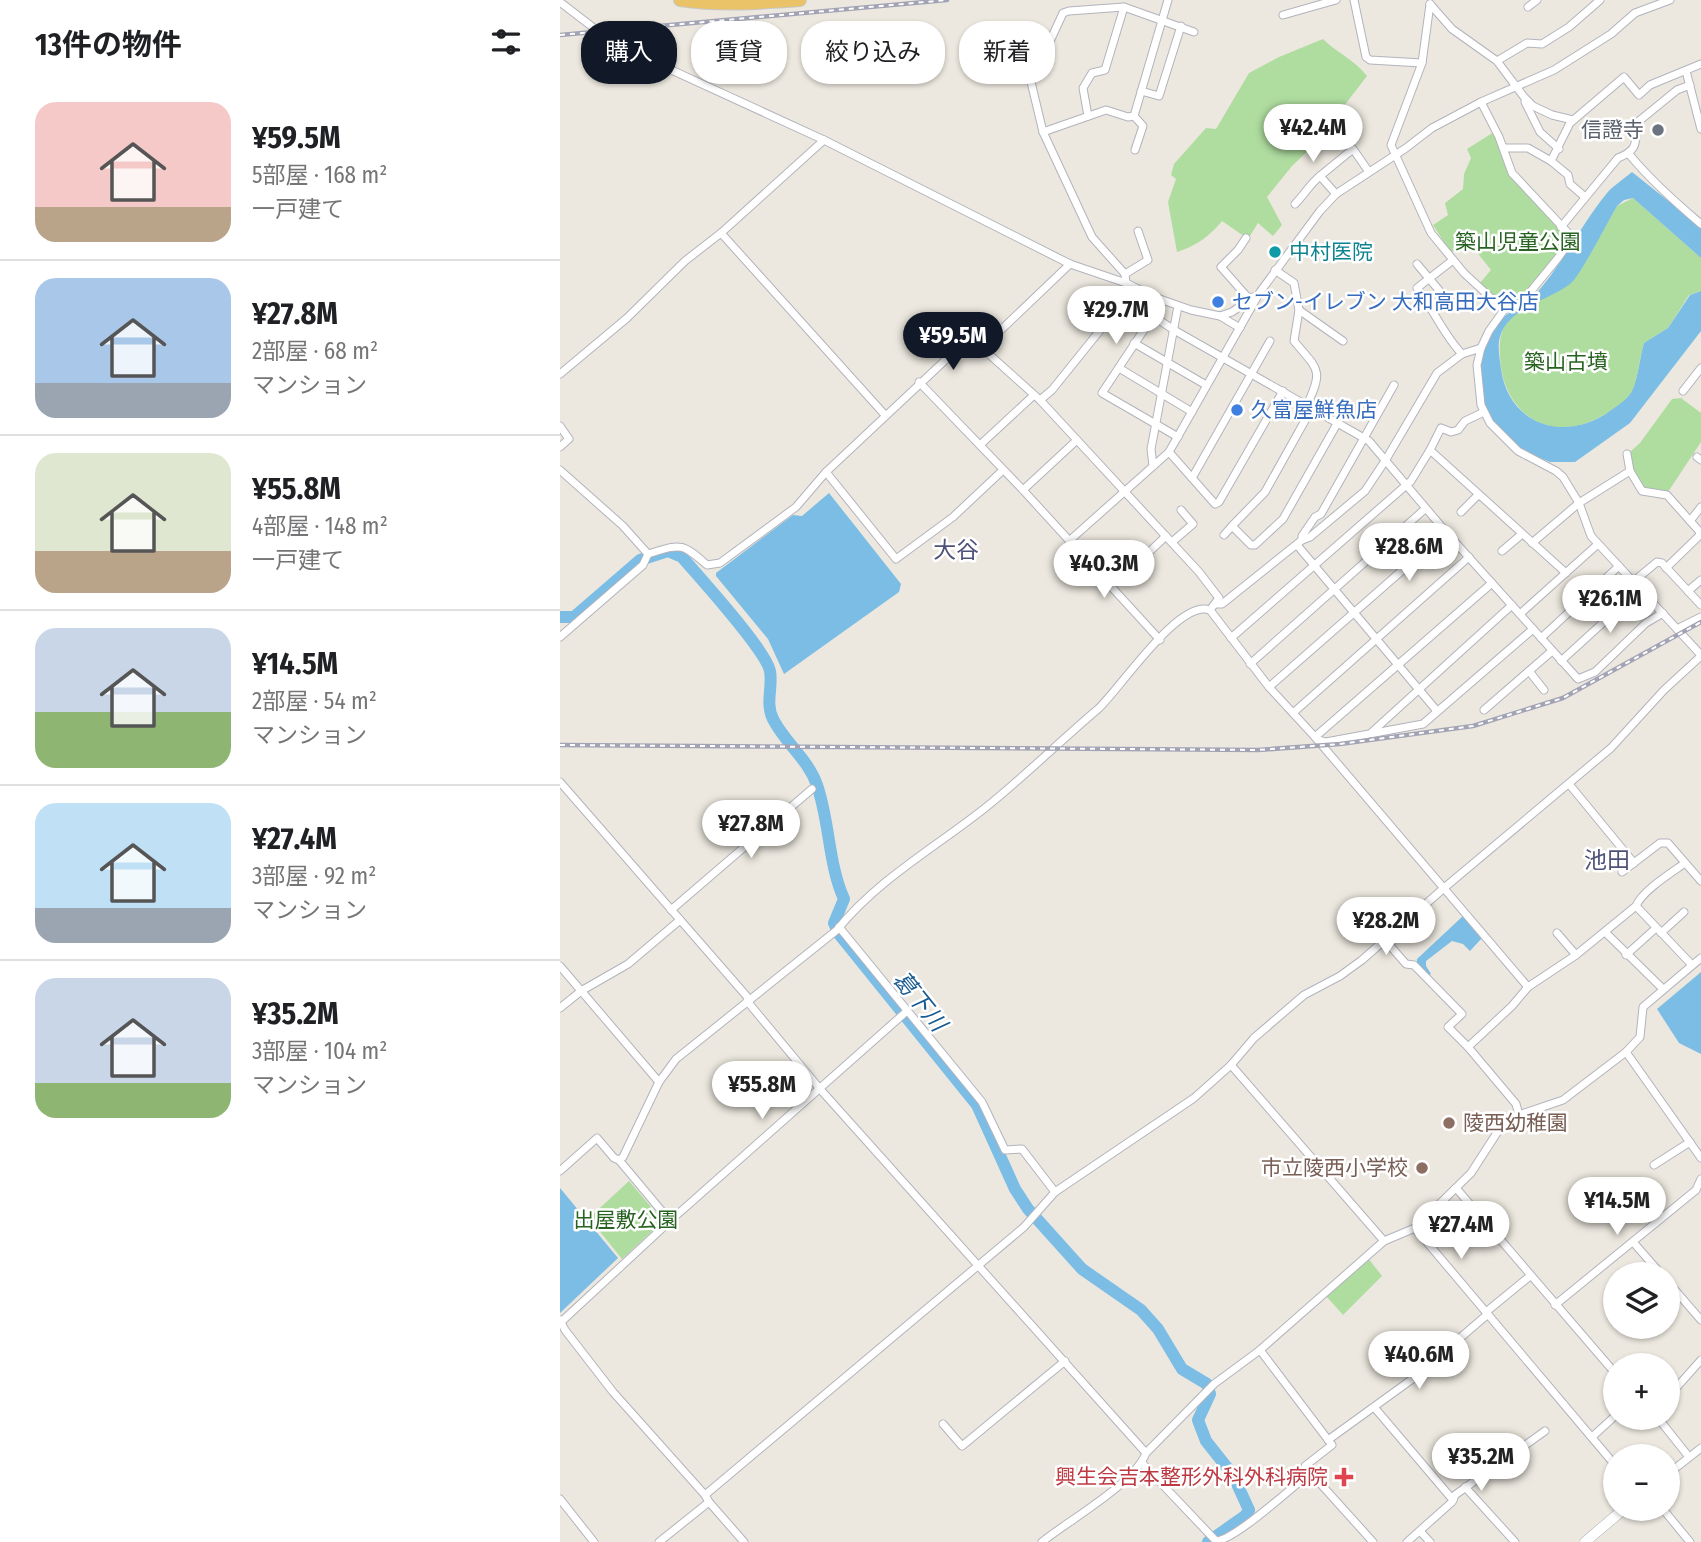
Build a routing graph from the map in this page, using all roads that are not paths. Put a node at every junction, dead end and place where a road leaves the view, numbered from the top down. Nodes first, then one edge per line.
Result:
1 (680, 0) edge
2 (800, 0) edge
3 (1168, 0) edge
4 (1336, 0) edge
5 (1354, 0) edge
6 (1537, 0) edge
7 (1600, 0) edge
8 (1638, 0) edge
9 (1670, 0) edge
10 (560, 2) edge
11 (1430, 2) edge
12 (1124, 7) junction
13 (1528, 7) dead end
14 (1644, 8) junction
15 (1283, 15) dead end
16 (1163, 19) junction
17 (1181, 26) junction
18 (1194, 32) dead end
19 (1497, 61) junction
20 (1422, 63) junction
21 (1701, 64) edge
22 (1686, 71) junction
23 (1690, 85) junction
24 (1517, 86) junction
25 (1142, 91) junction
26 (1524, 97) junction
27 (1481, 102) junction
28 (1088, 116) junction
29 (1134, 116) junction
30 (1573, 120) junction
31 (1701, 129) edge
32 (1043, 132) junction
33 (824, 140) junction
34 (1504, 148) junction
35 (1559, 149) junction
36 (1135, 150) dead end
37 (1394, 154) junction
38 (1629, 154) junction
39 (1551, 161) junction
40 (1369, 172) junction
41 (1320, 176) junction
42 (1336, 194) junction
43 (1585, 197) junction
44 (1295, 204) dead end
45 (1701, 223) edge
46 (1561, 227) junction
47 (1138, 231) dead end
48 (721, 233) junction
49 (1246, 238) dead end
50 (1453, 260) junction
51 (1070, 264) junction
52 (1417, 264) dead end
53 (1275, 270) junction
54 (1125, 274) junction
55 (1430, 279) junction
56 (1126, 284) junction
57 (1134, 288) junction
58 (1260, 292) junction
59 (1250, 300) junction
60 (1448, 301) dead end
61 (1178, 306) junction
62 (1299, 310) junction
63 (1504, 310) junction
64 (1220, 316) junction
65 (1240, 328) junction
66 (1174, 330) junction
67 (1270, 341) dead end
68 (1343, 341) dead end
69 (1134, 343) junction
70 (982, 348) junction
71 (1481, 348) junction
72 (1462, 354) junction
73 (1223, 356) junction
74 (1167, 361) junction
75 (1119, 368) junction
76 (1701, 368) edge
77 (1252, 373) junction
78 (560, 374) edge
79 (919, 382) junction
80 (1206, 385) junction
81 (1394, 385) dead end
82 (1283, 391) junction
83 (1683, 391) dead end
84 (1161, 393) junction
85 (1037, 398) junction
86 (1310, 406) junction
87 (1192, 412) junction
88 (1484, 412) junction
89 (885, 415) junction
90 (1338, 422) junction
91 (1156, 424) junction
92 (560, 426) edge
93 (1178, 437) junction
94 (1364, 438) junction
95 (1077, 440) junction
96 (980, 445) junction
97 (560, 447) edge
98 (1430, 450) junction
99 (1169, 452) junction
100 (1626, 454) dead end
101 (1385, 461) junction
102 (1153, 466) junction
103 (560, 470) edge
104 (1003, 470) junction
105 (1630, 471) junction
106 (826, 472) junction
107 (1192, 478) junction
108 (1405, 486) junction
109 (1023, 490) junction
110 (1125, 491) junction
111 (1478, 495) junction
112 (1579, 503) junction
113 (1701, 507) edge
114 (1425, 509) junction
115 (1181, 510) dead end
116 (1461, 512) dead end
117 (1690, 520) junction
118 (1232, 526) junction
119 (1446, 532) junction
120 (1522, 534) junction
121 (1224, 535) dead end
122 (1169, 539) junction
123 (1069, 541) junction
124 (1300, 543) junction
125 (1532, 543) junction
126 (1598, 544) junction
127 (1502, 551) dead end
128 (648, 554) junction
129 (1146, 555) dead end
130 (1469, 557) junction
131 (1315, 566) junction
132 (1619, 566) junction
133 (1666, 568) junction
134 (1566, 573) junction
135 (1701, 580) edge
136 (1634, 581) junction
137 (1492, 583) junction
138 (1641, 588) junction
139 (1335, 590) junction
140 (1688, 591) junction
141 (1512, 605) junction
142 (1701, 605) edge
143 (1213, 607) junction
144 (1353, 612) junction
145 (1663, 613) junction
146 (1520, 614) junction
147 (1701, 617) edge
148 (1533, 629) junction
149 (1676, 629) junction
150 (561, 634) edge
151 (1231, 638) junction
152 (1541, 638) junction
153 (1377, 639) junction
154 (1160, 640) junction
155 (1552, 651) junction
156 (1701, 655) edge
157 (1561, 661) junction
158 (1251, 664) junction
159 (1399, 665) junction
160 (1529, 671) junction
161 (1269, 687) junction
162 (1420, 688) junction
163 (1544, 690) dead end
164 (1484, 710) dead end
165 (1437, 711) junction
166 (1293, 713) junction
167 (1370, 733) junction
168 (1317, 739) junction
169 (560, 782) edge
170 (1569, 784) junction
171 (812, 789) dead end
172 (1634, 863) junction
173 (1685, 863) junction
174 (1622, 872) dead end
175 (1701, 881) edge
176 (1444, 888) junction
177 (1636, 906) junction
178 (671, 909) junction
179 (1684, 912) dead end
180 (680, 920) junction
181 (839, 927) junction
182 (1659, 930) junction
183 (1605, 932) junction
184 (1557, 933) dead end
185 (1385, 940) junction
186 (1576, 955) junction
187 (1626, 955) junction
188 (1701, 958) edge
189 (1692, 965) junction
190 (560, 966) edge
191 (1528, 987) junction
192 (1663, 989) junction
193 (581, 991) junction
194 (748, 1001) junction
195 (560, 1008) edge
196 (907, 1011) junction
197 (1468, 1047) junction
198 (1626, 1052) junction
199 (1231, 1065) junction
200 (659, 1082) junction
201 (820, 1089) junction
202 (1519, 1115) junction
203 (1690, 1142) junction
204 (1701, 1158) edge
205 (619, 1160) junction
206 (1654, 1165) dead end
207 (560, 1171) edge
208 (1701, 1179) edge
209 (1457, 1188) junction
210 (1055, 1192) junction
211 (1698, 1194) edge
212 (670, 1221) junction
213 (1415, 1228) junction
214 (1384, 1241) junction
215 (1633, 1242) junction
216 (1650, 1262) edge
217 (979, 1264) junction
218 (1530, 1276) junction
219 (1680, 1296) edge
220 (1555, 1305) junction
221 (1487, 1313) junction
222 (1701, 1320) edge
223 (560, 1321) edge
224 (1259, 1350) junction
225 (1603, 1359) edge
226 (1701, 1360) edge
227 (1065, 1361) junction
228 (1680, 1384) edge
229 (1374, 1407) junction
230 (943, 1424) dead end
231 (1603, 1427) edge
232 (1668, 1430) edge
233 (1545, 1432) dead end
234 (1592, 1437) junction
235 (1328, 1440) junction
236 (1701, 1448) edge
237 (1603, 1450) edge
238 (1146, 1453) junction
239 (1689, 1457) junction
240 (1142, 1463) junction
241 (1680, 1464) edge
242 (1305, 1470) junction
243 (1465, 1487) junction
244 (707, 1498) junction
245 (560, 1499) edge
246 (1453, 1500) junction
247 (1610, 1521) edge
248 (1673, 1521) edge
249 (1420, 1531) junction
250 (594, 1542) edge
251 (659, 1542) edge
252 (744, 1542) edge
253 (1042, 1542) edge
254 (1373, 1542) edge
255 (1407, 1542) edge
256 (1430, 1542) edge
257 (1515, 1542) edge
258 (1585, 1542) edge
259 (1690, 1542) edge

1 - 2 highway
3 - 16 street
4 - 15 street
5 - 20 street
6 - 13 street
7 - 19 street
8 - 14 street
9 - 14 street
10 - 33 street
11 - 19 street
11 - 20 street
12 - 16 street
12 - 28 street
12 - 32 street
14 - 24 street
16 - 17 street
16 - 25 street
17 - 18 street
17 - 25 street
19 - 24 street
20 - 37 street
21 - 22 street
22 - 23 street
22 - 30 street
23 - 31 street
23 - 38 street
24 - 26 street
24 - 27 street
25 - 29 street
26 - 30 street
26 - 35 street
27 - 34 street
27 - 37 street
28 - 29 street
28 - 32 street
29 - 36 street
30 - 35 street
32 - 54 street
33 - 48 street
33 - 51 street
34 - 39 street
34 - 46 street
35 - 39 street
37 - 40 street
37 - 50 street
38 - 43 street
38 - 45 street
39 - 43 street
40 - 41 street
40 - 42 street
41 - 42 street
41 - 44 street
42 - 53 street
43 - 46 street
46 - 63 street
47 - 54 street
48 - 78 street
48 - 89 street
49 - 59 street
50 - 55 street
50 - 63 street
51 - 56 street
51 - 70 street
52 - 55 street
53 - 58 street
53 - 62 street
54 - 56 street
55 - 60 street
55 - 72 street
56 - 57 street
57 - 61 street
57 - 85 street
58 - 59 street
58 - 65 street
59 - 64 street
61 - 64 street
61 - 66 street
62 - 68 street
62 - 86 street
63 - 71 street
64 - 65 street
65 - 73 street
66 - 69 street
66 - 73 street
66 - 74 street
67 - 77 street
69 - 74 street
69 - 75 street
70 - 79 street
70 - 85 street
71 - 72 street
71 - 88 street
72 - 101 street
73 - 77 street
73 - 80 street
74 - 80 street
74 - 84 street
75 - 84 street
75 - 91 street
76 - 83 street
77 - 82 street
77 - 107 street
79 - 89 street
79 - 96 street
80 - 87 street
81 - 94 street
82 - 86 street
82 - 107 street
84 - 87 street
84 - 91 street
85 - 95 street
85 - 96 street
86 - 90 street
86 - 118 street
87 - 93 street
88 - 98 street
88 - 112 street
89 - 106 street
90 - 94 street
90 - 118 street
91 - 93 street
91 - 102 street
92 - 97 street
93 - 99 street
94 - 101 street
94 - 124 street
95 - 109 street
95 - 110 street
96 - 104 street
98 - 108 street
98 - 111 street
99 - 102 street
99 - 107 street
100 - 105 street
101 - 108 street
101 - 124 street
102 - 110 street
103 - 128 street
104 - 106 street
104 - 109 street
105 - 112 street
105 - 117 street
106 - 128 street
108 - 114 street
108 - 131 street
109 - 123 street
110 - 122 street
110 - 123 street
111 - 116 street
111 - 120 street
112 - 125 street
112 - 126 street
113 - 117 street
114 - 119 street
114 - 139 street
115 - 122 street
117 - 133 street
118 - 121 street
119 - 130 street
119 - 144 street
120 - 125 street
120 - 127 street
122 - 129 street
122 - 143 street
123 - 154 street
124 - 131 street
124 - 143 street
125 - 134 street
126 - 132 street
126 - 134 street
128 - 150 street
130 - 137 street
130 - 153 street
131 - 139 street
131 - 151 street
132 - 136 street
132 - 152 street
133 - 136 street
133 - 140 street
134 - 146 street
135 - 140 street
136 - 138 street
137 - 141 street
137 - 159 street
138 - 145 street
138 - 157 street
139 - 144 street
139 - 158 street
140 - 142 street
141 - 146 street
141 - 162 street
143 - 151 street
143 - 154 street
144 - 153 street
144 - 161 street
145 - 149 street
145 - 157 street
146 - 148 street
147 - 149 street
148 - 152 street
148 - 165 street
149 - 156 street
151 - 158 street
152 - 155 street
153 - 159 street
153 - 166 street
154 - 181 street
155 - 157 street
155 - 160 street
156 - 170 street
158 - 161 street
159 - 162 street
159 - 168 street
160 - 163 street
160 - 164 street
161 - 166 street
162 - 165 street
162 - 167 street
165 - 167 street
166 - 168 street
167 - 168 street
168 - 176 street
169 - 178 street
170 - 172 street
170 - 176 street
171 - 178 street
172 - 173 street
172 - 174 street
173 - 175 street
173 - 177 street
176 - 185 street
176 - 191 street
177 - 182 street
177 - 183 street
178 - 180 street
179 - 182 street
180 - 193 street
180 - 194 street
181 - 194 street
181 - 196 street
182 - 187 street
182 - 189 street
183 - 186 street
183 - 187 street
184 - 186 street
185 - 197 street
185 - 199 street
186 - 191 street
187 - 192 street
188 - 189 street
189 - 192 street
190 - 193 street
191 - 197 street
192 - 198 street
193 - 195 street
193 - 200 street
194 - 200 street
194 - 201 street
196 - 201 street
196 - 210 street
197 - 202 street
198 - 202 street
198 - 203 street
199 - 210 street
199 - 214 street
200 - 205 street
201 - 212 street
201 - 217 street
202 - 209 street
203 - 204 street
203 - 206 street
205 - 207 street
205 - 212 street
208 - 211 street
209 - 213 street
209 - 218 street
210 - 217 street
211 - 215 street
212 - 223 street
213 - 214 street
213 - 221 street
214 - 224 street
215 - 216 street
215 - 220 street
217 - 227 street
217 - 244 street
218 - 220 street
218 - 221 street
219 - 222 street
220 - 225 street
221 - 229 street
221 - 234 street
223 - 244 street
224 - 235 street
224 - 238 street
226 - 228 street
227 - 230 street
227 - 238 street
229 - 235 street
229 - 246 street
231 - 234 street
232 - 239 street
233 - 243 street
234 - 237 street
235 - 242 street
236 - 239 street
238 - 240 street
239 - 241 street
240 - 242 street
240 - 253 street
242 - 254 street
243 - 246 street
243 - 257 street
244 - 251 street
244 - 252 street
245 - 250 street
246 - 249 street
247 - 258 street
248 - 259 street
249 - 255 street
249 - 256 street

